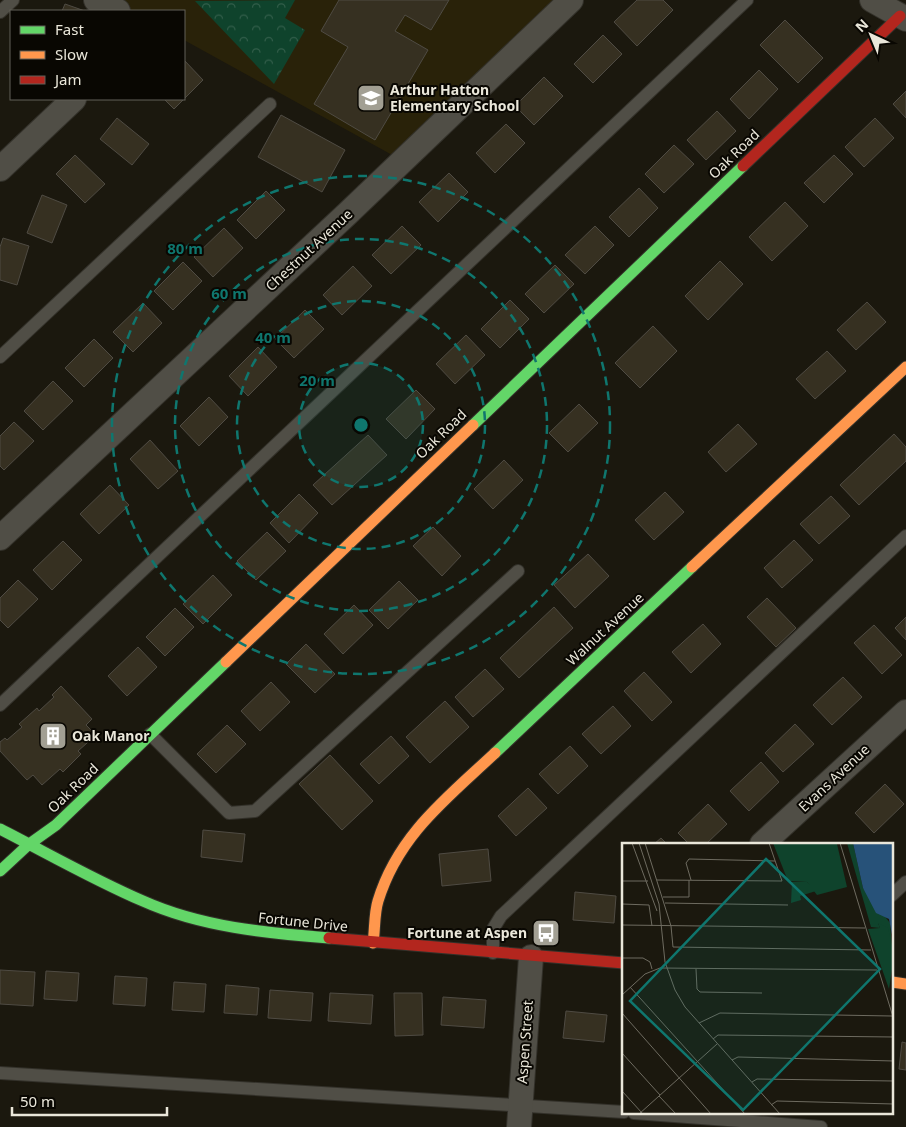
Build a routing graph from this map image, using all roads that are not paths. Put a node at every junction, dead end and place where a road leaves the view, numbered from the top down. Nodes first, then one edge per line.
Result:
1 (13, 0) edge
2 (96, 0) edge
3 (571, 0) edge
4 (747, 0) edge
5 (872, 0) edge
6 (116, 10) edge
7 (0, 12) edge
8 (903, 18) edge
9 (73, 100) edge
10 (270, 104) dead end
11 (0, 169) edge
12 (0, 357) edge
13 (906, 367) edge
14 (906, 536) edge
15 (0, 538) edge
16 (518, 571) dead end
17 (0, 705) edge
18 (906, 712) edge
19 (150, 734) junction
20 (0, 829) edge
21 (763, 843) edge
22 (28, 845) junction
23 (0, 871) edge
24 (906, 882) edge
25 (894, 893) edge
26 (373, 944) junction
27 (493, 954) junction
28 (531, 957) junction
29 (622, 963) edge
30 (0, 1073) edge
31 (622, 1112) edge
32 (647, 1114) edge
33 (520, 1116) edge
34 (821, 1127) edge

1 - 7 lane
2 - 6 street
3 - 15 street, Chestnut Avenue
4 - 17 lane
5 - 8 street
8 - 19 street, Oak Road
9 - 11 street
10 - 12 lane
13 - 26 street, Walnut Avenue
14 - 27 lane
16 - 19 lane
18 - 21 street, Evans Avenue
19 - 22 street, Oak Road
20 - 22 street, Fortune Drive
22 - 23 street, Oak Road
22 - 26 street, Fortune Drive
24 - 25 lane
26 - 27 street, Fortune Drive
27 - 28 street, Fortune Drive
28 - 29 street, Fortune Drive
28 - 33 street, Aspen Street
30 - 33 lane
31 - 33 lane
32 - 34 lane

